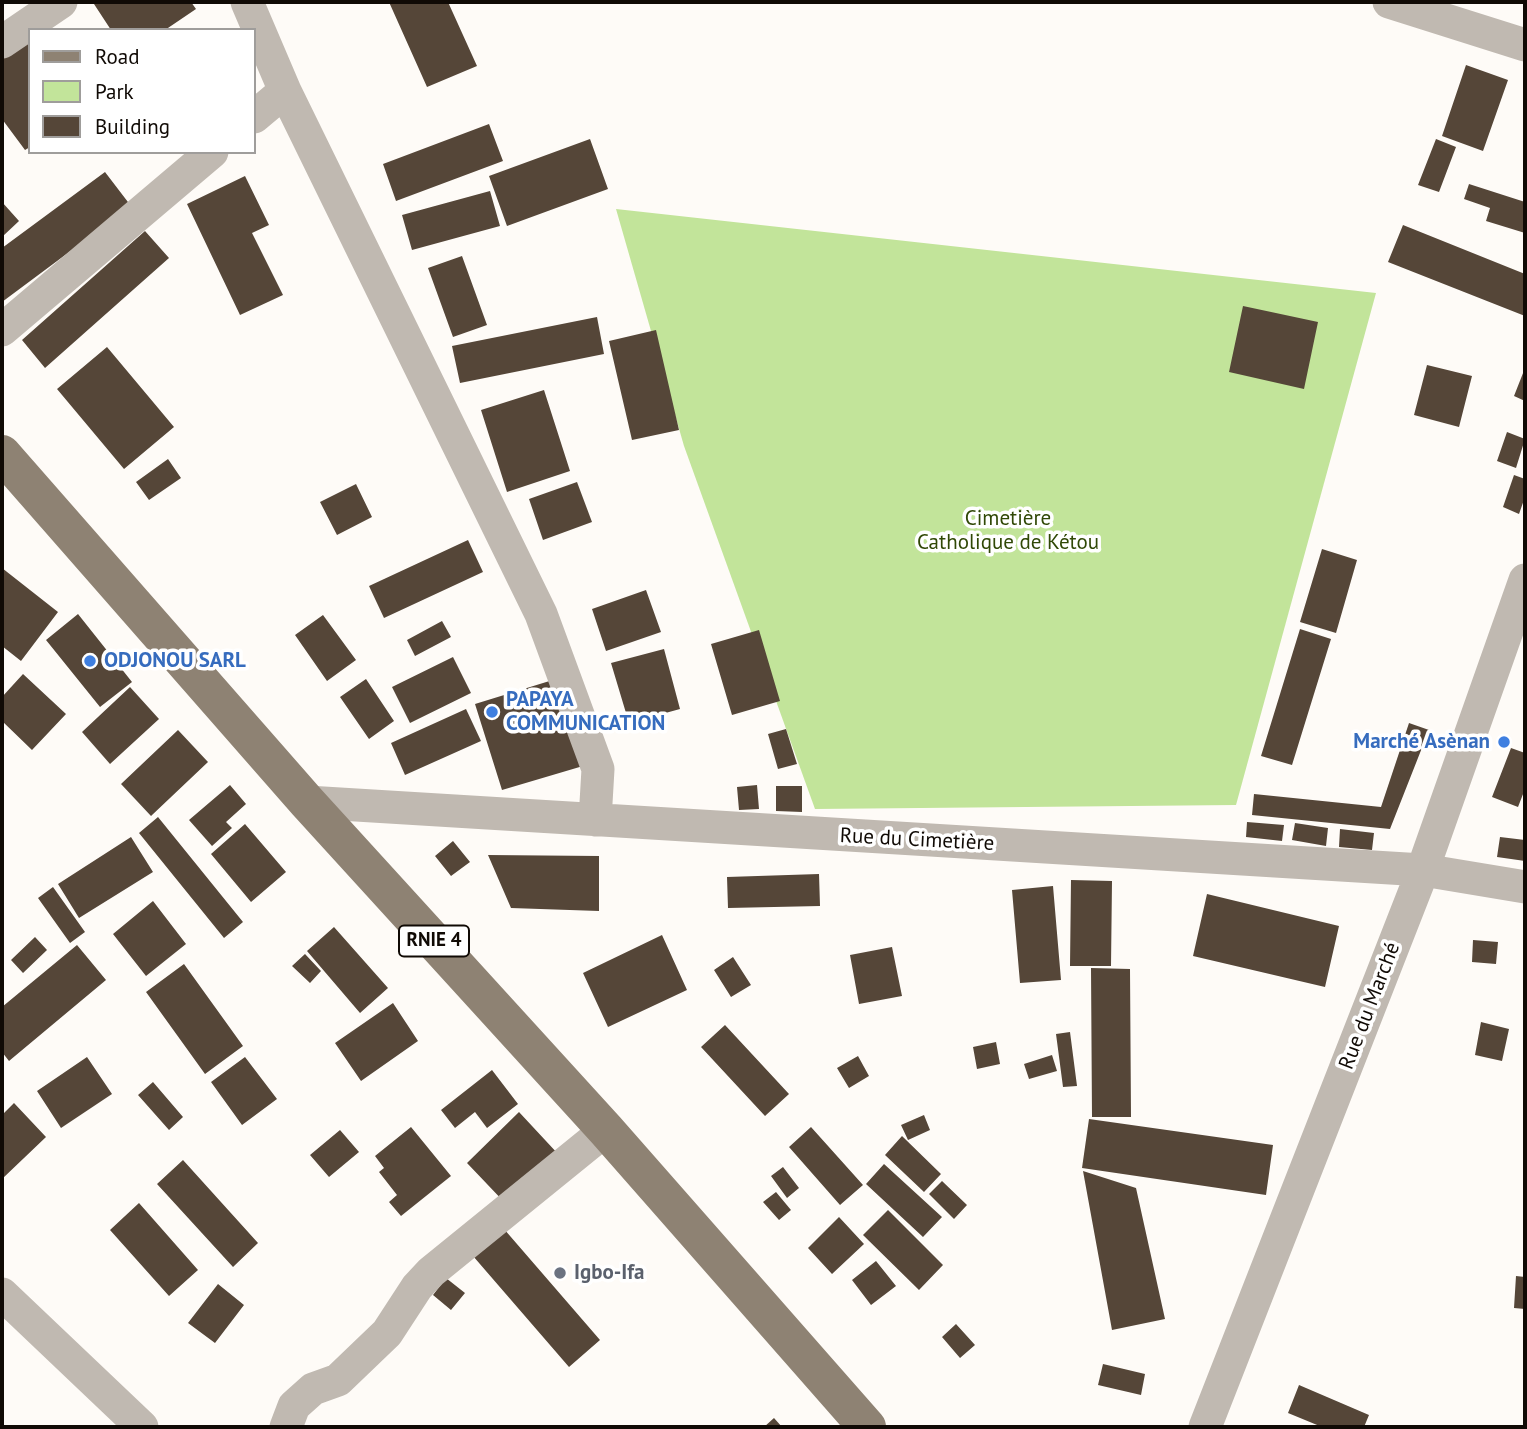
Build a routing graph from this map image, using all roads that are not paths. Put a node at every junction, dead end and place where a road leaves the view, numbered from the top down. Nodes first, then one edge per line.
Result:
1 (61, 2) edge
2 (247, 2) edge
3 (1390, 2) edge
4 (2, 42) edge
5 (1525, 45) edge
6 (285, 91) junction
7 (256, 115) edge
8 (210, 154) edge
9 (2, 330) edge
10 (2, 454) edge
11 (1525, 580) edge
12 (307, 802) junction
13 (595, 820) junction
14 (1423, 870) junction
15 (1525, 887) edge
16 (606, 1130) junction
17 (2, 1294) edge
18 (142, 1427) edge
19 (286, 1427) edge
20 (867, 1427) edge
21 (1205, 1427) edge

1 - 4 street
2 - 6 street
3 - 5 street
6 - 7 street
6 - 13 street
8 - 9 street
10 - 12 main road, RNIE 4
11 - 14 street, Rue du Marché
12 - 13 street, Rue du Cimetière
12 - 16 main road, RNIE 4
13 - 14 street, Rue du Cimetière
14 - 15 street, Rue du Cimetière
14 - 21 street, Rue du Marché
16 - 19 street
16 - 20 main road, RNIE 4
17 - 18 street

